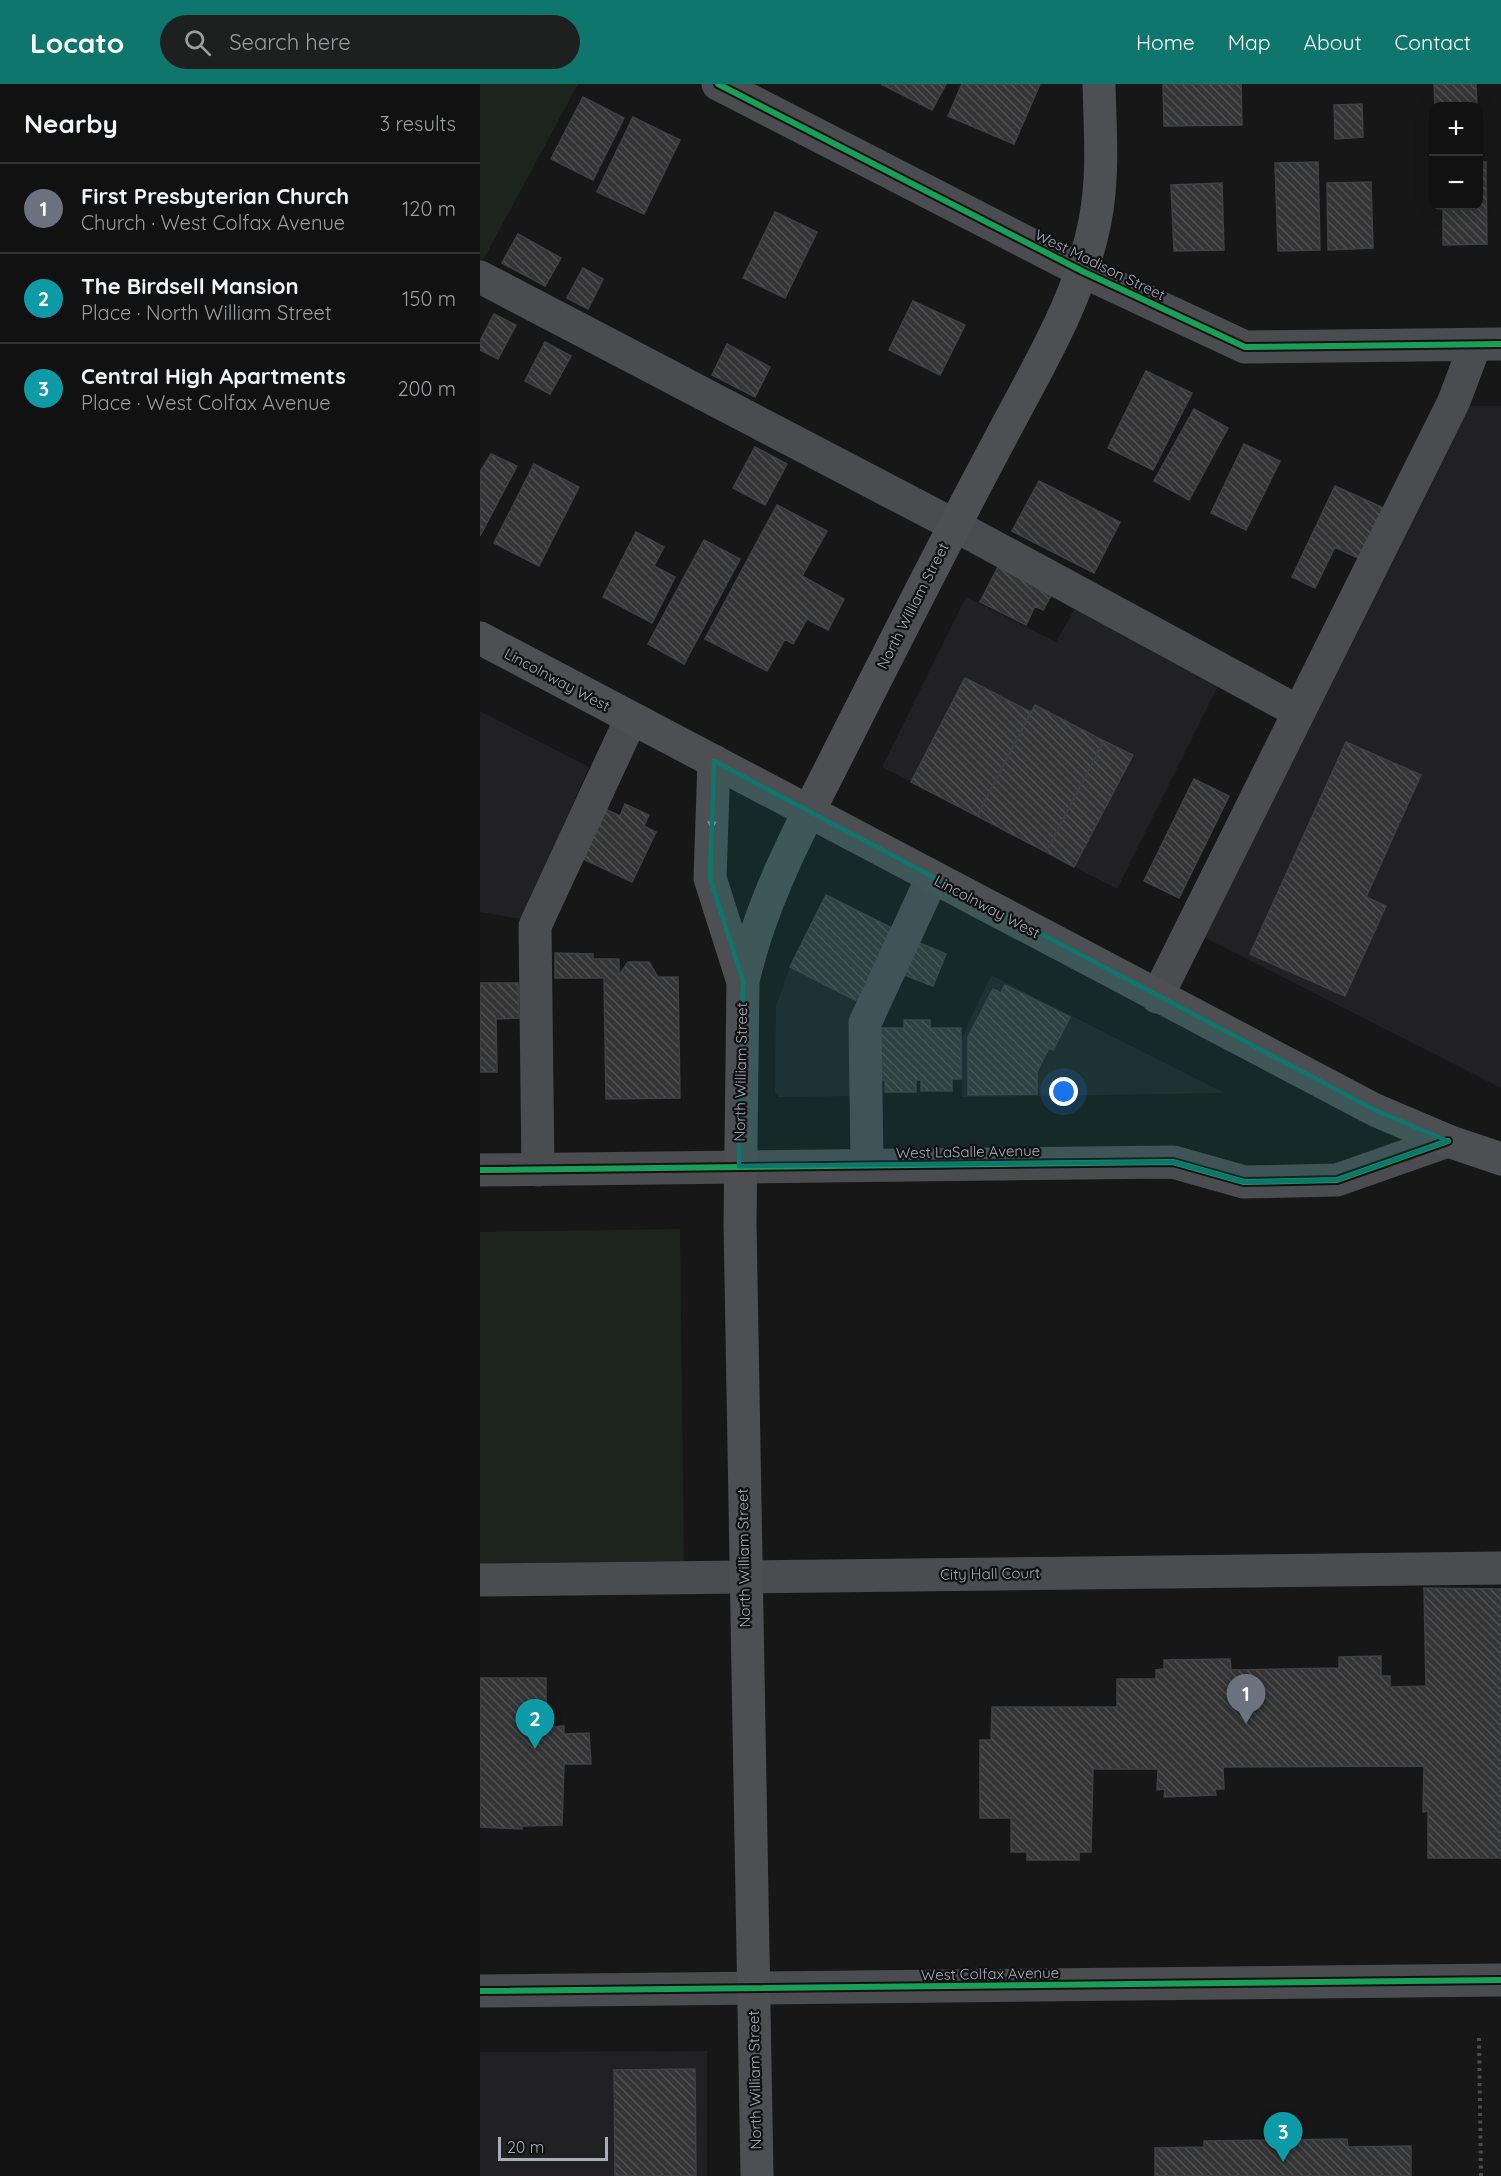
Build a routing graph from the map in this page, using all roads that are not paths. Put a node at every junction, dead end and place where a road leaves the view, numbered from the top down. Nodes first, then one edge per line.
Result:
1 (1099, 84) edge
2 (726, 86) edge
3 (1082, 272) junction
4 (480, 277) edge
5 (1488, 345) edge
6 (954, 525) junction
7 (480, 638) edge
8 (1299, 712) junction
9 (631, 719) junction
10 (714, 761) junction
11 (809, 812) junction
12 (932, 878) junction
13 (743, 981) junction
14 (1157, 997) junction
15 (1448, 1141) junction
16 (1501, 1159) edge
17 (740, 1166) junction
18 (867, 1166) junction
19 (480, 1170) edge
20 (538, 1170) junction
21 (1501, 1568) edge
22 (744, 1577) junction
23 (480, 1580) edge
24 (1501, 1980) edge
25 (753, 1988) junction
26 (480, 1991) edge
27 (757, 2176) edge

1 - 3 main road, North William Street
2 - 3 street, West Madison Street
3 - 5 street, West Madison Street
3 - 6 main road, North William Street
4 - 6 street
5 - 8 street
6 - 8 street
6 - 11 main road, North William Street
7 - 9 main road, Lincolnway West
8 - 14 street
9 - 10 main road, Lincolnway West
9 - 20 street
10 - 11 main road, Lincolnway West
10 -> 13 main road
11 - 12 main road, Lincolnway West
11 - 13 main road, North William Street
12 - 14 main road, Lincolnway West
12 - 18 street
13 - 17 main road, North William Street
14 - 15 main road, Lincolnway West
15 - 16 main road, Lincolnway West
15 - 18 street, West LaSalle Avenue
17 - 18 street, West LaSalle Avenue
17 - 20 street, West LaSalle Avenue
17 - 22 main road, North William Street
19 - 20 street, West LaSalle Avenue
21 - 22 street, City Hall Court
22 - 23 street, City Hall Court
22 - 25 main road, North William Street
24 - 25 street, West Colfax Avenue
25 - 26 street, West Colfax Avenue
25 - 27 main road, North William Street

